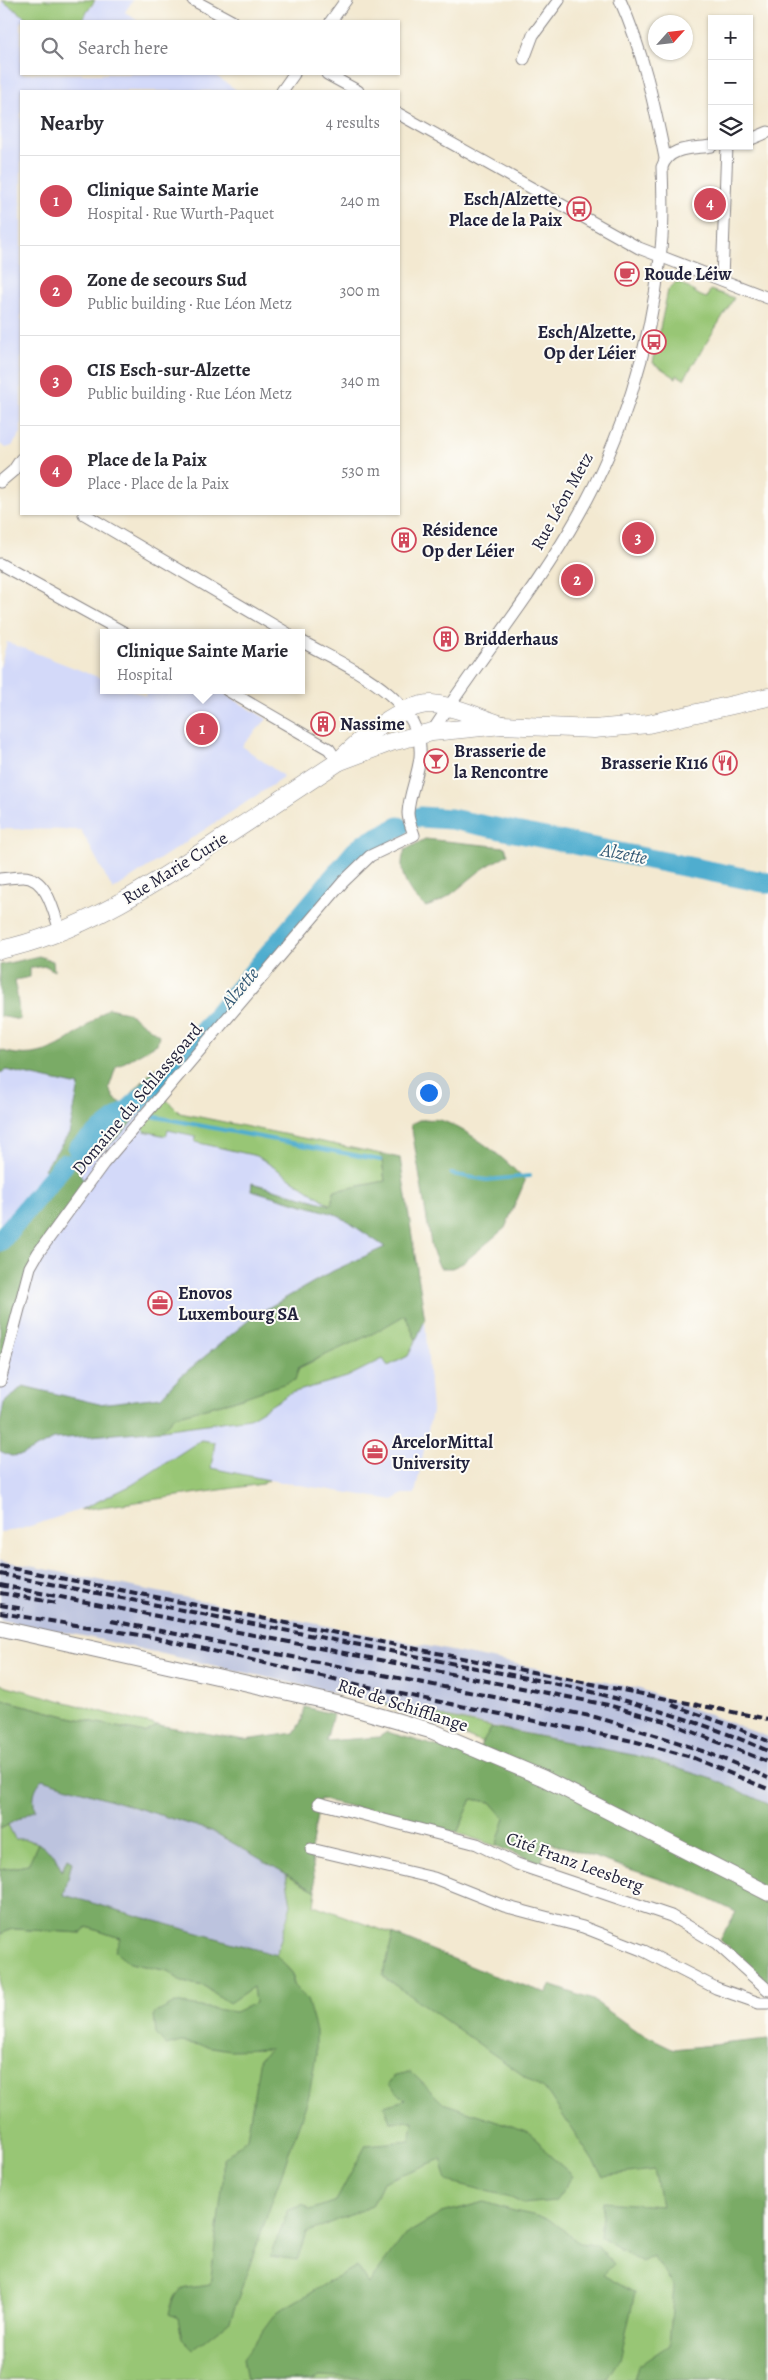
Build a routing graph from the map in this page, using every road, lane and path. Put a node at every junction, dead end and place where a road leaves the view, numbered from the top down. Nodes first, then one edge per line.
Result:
1 (193, 0) edge
2 (346, 0) edge
3 (559, 0) edge
4 (620, 0) edge
5 (230, 20) edge
6 (332, 20) edge
7 (524, 59) dead end
8 (293, 75) edge
9 (329, 75) edge
10 (283, 90) edge
11 (356, 90) edge
12 (400, 115) edge
13 (768, 132) edge
14 (753, 138) edge
15 (708, 147) edge
16 (727, 150) edge
17 (665, 158) junction
18 (660, 258) junction
19 (722, 279) junction
20 (768, 298) edge
21 (17, 474) edge
22 (0, 482) edge
23 (86, 515) edge
24 (0, 564) edge
25 (118, 629) edge
26 (281, 629) edge
27 (305, 642) edge
28 (234, 694) edge
29 (768, 696) edge
30 (448, 707) junction
31 (405, 711) junction
32 (502, 725) junction
33 (424, 733) junction
34 (338, 762) junction
35 (0, 879) edge
36 (60, 931) junction
37 (0, 950) edge
38 (0, 1381) edge
39 (0, 1628) edge
40 (319, 1804) dead end
41 (311, 1849) dead end
42 (768, 1893) edge
43 (768, 1990) edge
44 (768, 2003) edge

1 - 5 street
2 - 6 street
3 - 7 street
4 - 17 street, Rue Léon Metz
8 - 10 street
9 - 11 street
12 - 18 street
13 - 14 street
15 - 17 street
16 - 19 street
17 - 18 street, Rue Léon Metz
18 - 19 street
18 - 30 street, Rue Léon Metz
19 - 20 street
21 - 22 street
23 - 26 street
24 - 25 street
27 - 31 street
28 - 34 street
29 - 32 main road
30 - 31 main road
30 - 32 main road
30 - 33 street, Rue Léon Metz
31 - 33 street
31 - 34 main road
32 - 33 main road
33 - 34 main road
33 - 38 street, Domaine du Schlassgoard
34 - 36 main road, Rue Marie Curie
35 - 36 street
36 - 37 main road, Rue Marie Curie
39 - 42 street, Rue de Schifflange
40 - 43 street, Cité Franz Leesberg
41 - 44 street

